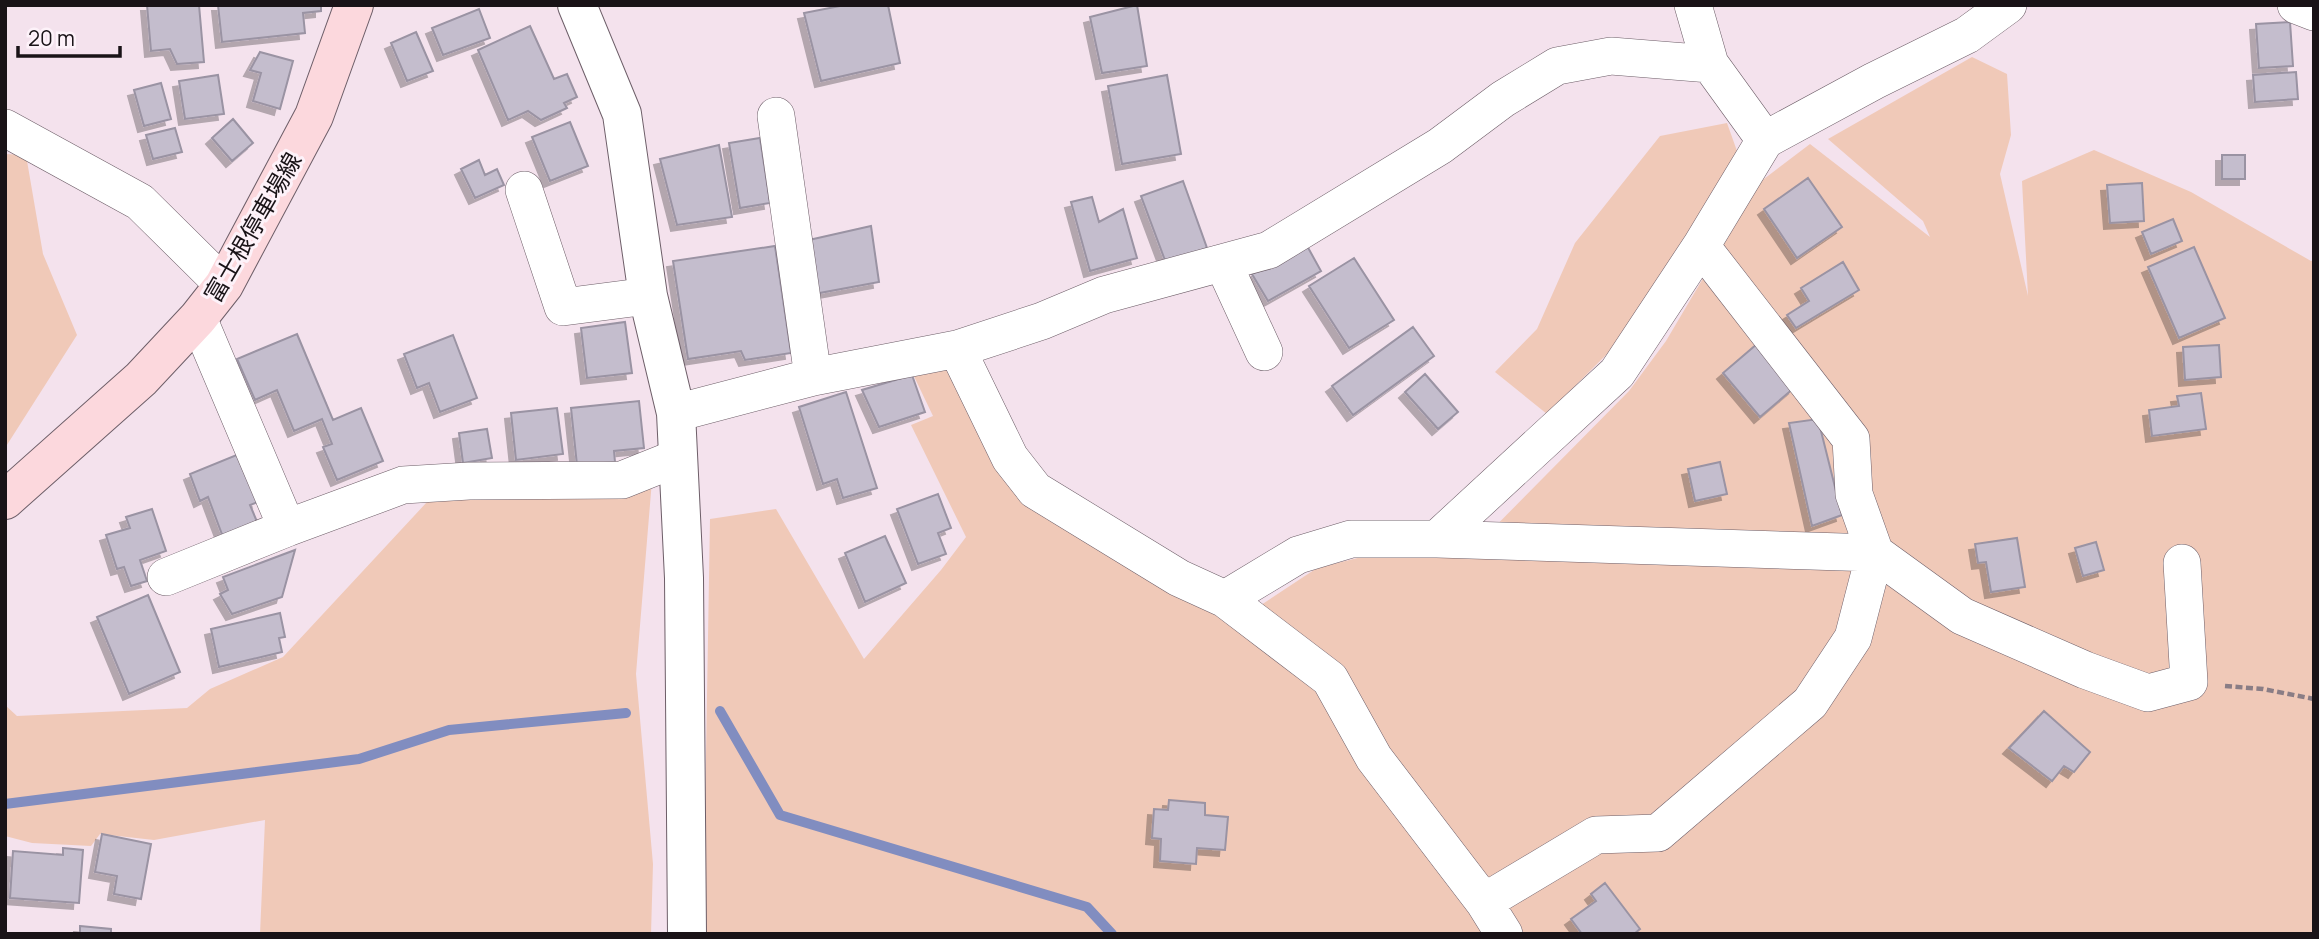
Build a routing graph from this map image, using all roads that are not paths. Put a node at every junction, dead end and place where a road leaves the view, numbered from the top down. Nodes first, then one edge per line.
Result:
1 (354, 5) edge
2 (577, 5) edge
3 (1693, 5) edge
4 (2008, 5) edge
5 (2296, 5) edge
6 (2314, 12) edge
7 (1710, 64) junction
8 (776, 116) dead end
9 (5, 128) edge
10 (1765, 140) junction
11 (524, 190) dead end
12 (1701, 246) junction
13 (1223, 262) junction
14 (224, 285) junction
15 (648, 296) junction
16 (198, 318) junction
17 (957, 349) junction
18 (1264, 352) dead end
19 (813, 377) junction
20 (676, 413) junction
21 (677, 458) junction
22 (5, 500) edge
23 (287, 528) junction
24 (1437, 539) junction
25 (1875, 553) junction
26 (2182, 563) dead end
27 (166, 577) dead end
28 (1225, 599) junction
29 (1484, 902) junction
30 (687, 934) edge
31 (1504, 934) edge

1 - 14 main road, 富士根停車場線
2 - 15 street
3 - 7 street
4 - 10 street
5 - 6 street
7 - 10 street
7 - 13 street
8 - 19 street
9 - 14 street
10 - 12 street
11 - 15 street
12 - 24 street
12 - 25 street
13 - 17 street
13 - 18 street
14 - 16 main road, 富士根停車場線
15 - 20 street
16 - 22 main road, 富士根停車場線
16 - 23 street
17 - 19 street
17 - 28 street
19 - 20 street
20 - 21 street
21 - 23 street
21 - 30 street
23 - 27 street
24 - 25 street
24 - 28 street
25 - 26 street
25 - 29 street
28 - 29 street
29 - 31 street

